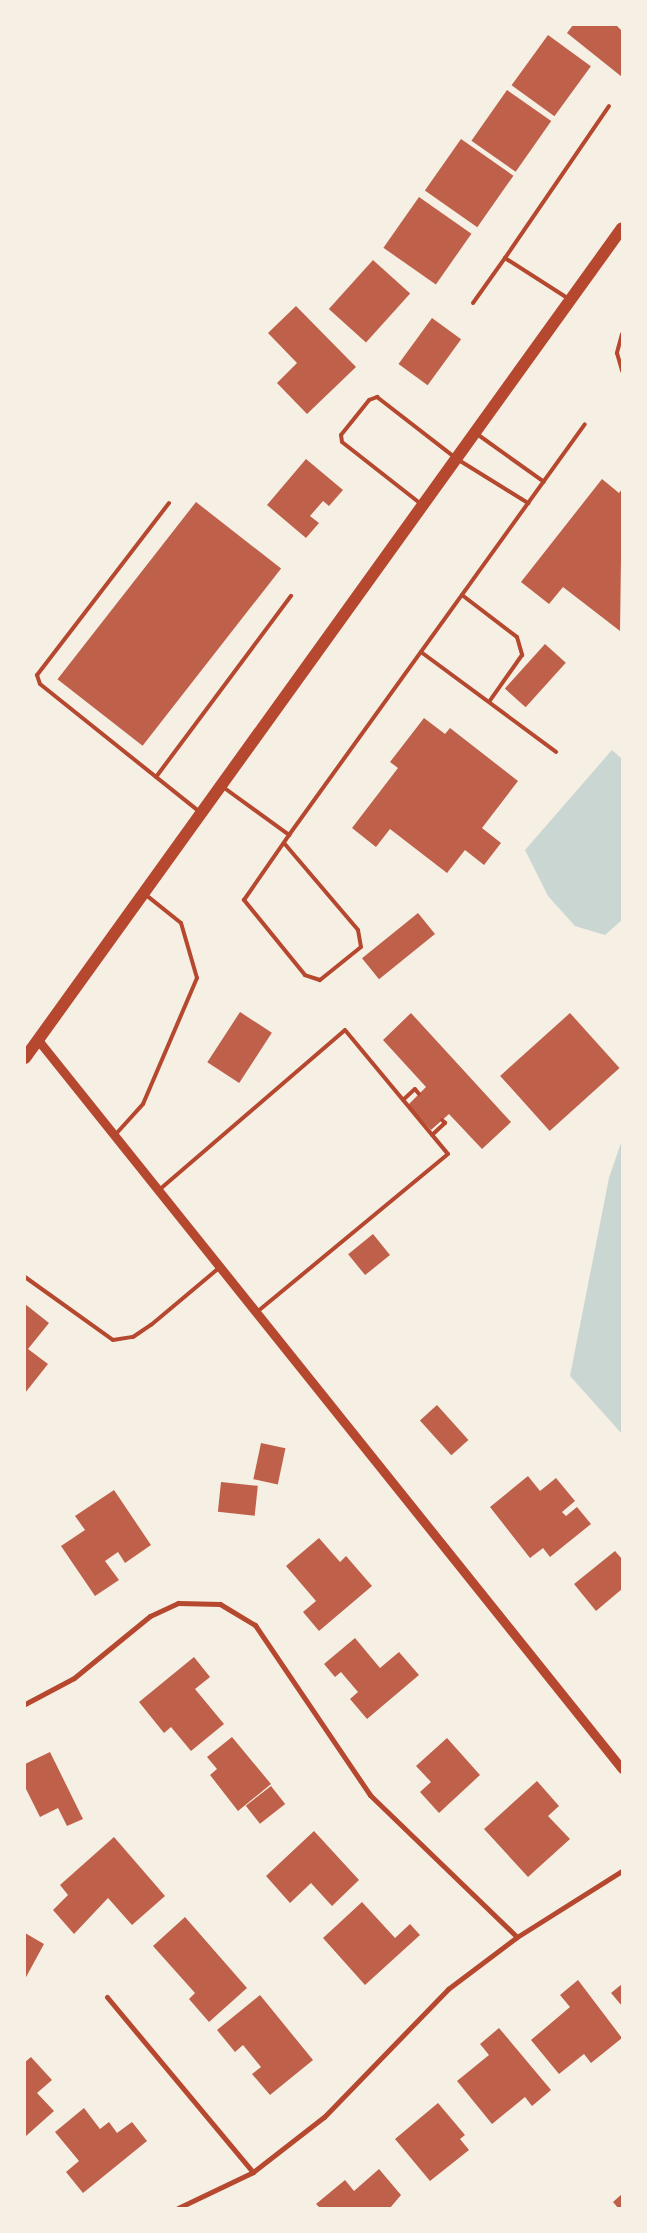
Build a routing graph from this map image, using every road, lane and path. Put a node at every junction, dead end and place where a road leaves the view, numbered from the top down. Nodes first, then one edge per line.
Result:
1 (609, 106) dead end
2 (622, 228) edge
3 (505, 258) junction
4 (571, 300) junction
5 (473, 303) dead end
6 (622, 334) edge
7 (622, 371) edge
8 (585, 424) dead end
9 (476, 433) junction
10 (457, 459) junction
11 (544, 482) junction
12 (169, 503) dead end
13 (528, 503) junction
14 (424, 506) junction
15 (292, 596) dead end
16 (462, 596) junction
17 (422, 652) junction
18 (489, 702) junction
19 (556, 752) dead end
20 (156, 777) junction
21 (223, 788) junction
22 (204, 814) junction
23 (289, 835) junction
24 (284, 843) junction
25 (146, 895) junction
26 (38, 1040) junction
27 (25, 1058) edge
28 (419, 1094) dead end
29 (403, 1100) junction
30 (442, 1120) dead end
31 (115, 1135) junction
32 (432, 1135) junction
33 (159, 1190) junction
34 (220, 1267) junction
35 (25, 1277) edge
36 (257, 1312) junction
37 (25, 1704) edge
38 (622, 1769) edge
39 (622, 1871) edge
40 (516, 1937) junction
41 (107, 1997) dead end
42 (253, 2172) junction
43 (178, 2208) edge

1 - 3 lane
2 - 4 main road
3 - 4 lane
3 - 5 lane
4 - 9 main road
6 - 7 lane
8 - 11 lane
9 - 10 main road
9 - 11 lane
10 - 13 lane
10 - 14 main road
10 - 14 lane
11 - 13 lane
12 - 20 lane
13 - 16 lane
14 - 21 main road
15 - 20 lane
16 - 17 lane
16 - 18 lane
17 - 18 lane
17 - 23 lane
18 - 19 lane
20 - 22 lane
21 - 22 main road
21 - 23 lane
22 - 25 main road
23 - 24 lane
24 - 24 lane
25 - 26 main road
25 - 31 lane
26 - 27 main road
26 - 31 street
28 - 29 lane
29 - 32 lane
29 - 33 lane
30 - 32 lane
31 - 33 street
32 - 36 lane
33 - 34 street
34 - 35 lane
34 - 36 street
36 - 38 street
37 - 40 street
39 - 40 street
40 - 42 street
41 - 42 street
42 - 43 street

